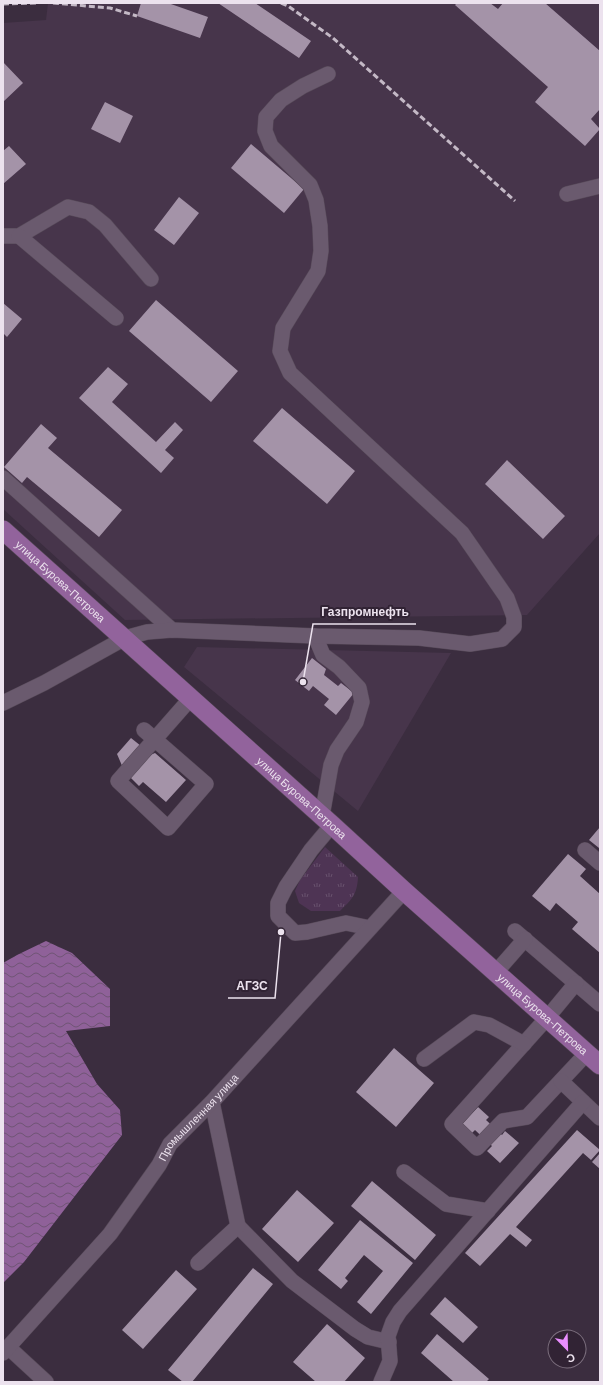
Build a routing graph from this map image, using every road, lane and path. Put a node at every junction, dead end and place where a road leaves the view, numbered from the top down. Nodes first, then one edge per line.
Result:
1 (328, 74) dead end
2 (600, 186) edge
3 (568, 194) dead end
4 (3, 236) edge
5 (19, 236) junction
6 (151, 279) dead end
7 (116, 318) dead end
8 (3, 478) edge
9 (3, 530) edge
10 (172, 630) junction
11 (118, 632) junction
12 (315, 636) junction
13 (191, 698) junction
14 (3, 703) edge
15 (149, 734) junction
16 (327, 820) junction
17 (585, 850) dead end
18 (600, 863) edge
19 (404, 891) junction
20 (370, 928) junction
21 (496, 972) junction
22 (576, 983) junction
23 (600, 1004) edge
24 (548, 1018) junction
25 (524, 1044) junction
26 (424, 1059) dead end
27 (593, 1059) edge
28 (561, 1081) junction
29 (212, 1102) junction
30 (583, 1102) junction
31 (600, 1118) edge
32 (404, 1172) dead end
33 (488, 1211) junction
34 (238, 1226) junction
35 (198, 1262) dead end
36 (388, 1342) junction
37 (5, 1350) edge
38 (46, 1382) edge
39 (382, 1382) edge

1 - 12 street
2 - 3 street
4 - 5 street
5 - 6 street
5 - 7 street
8 - 10 street
9 - 11 main road, улица Бурова-Петрова
10 - 11 street
10 - 12 street
11 - 13 main road, улица Бурова-Петрова
11 - 14 street
12 - 16 street
13 - 15 street
13 - 16 main road, улица Бурова-Петрова
15 - 15 street
16 - 19 main road, улица Бурова-Петрова
16 - 20 street
17 - 18 street
19 - 20 street, Промышленная улица
19 - 21 main road, улица Бурова-Петрова
20 - 29 street, Промышленная улица
21 - 22 street
21 - 24 main road, улица Бурова-Петрова
22 - 23 street
22 - 24 street
24 - 25 street
24 - 27 main road, улица Бурова-Петрова
25 - 26 street
25 - 28 street
27 - 28 street
28 - 30 street
29 - 34 street
29 - 37 street, Промышленная улица
30 - 31 street
30 - 33 street
32 - 33 street
33 - 36 street
34 - 35 street
34 - 36 street
36 - 39 street
37 - 38 street

